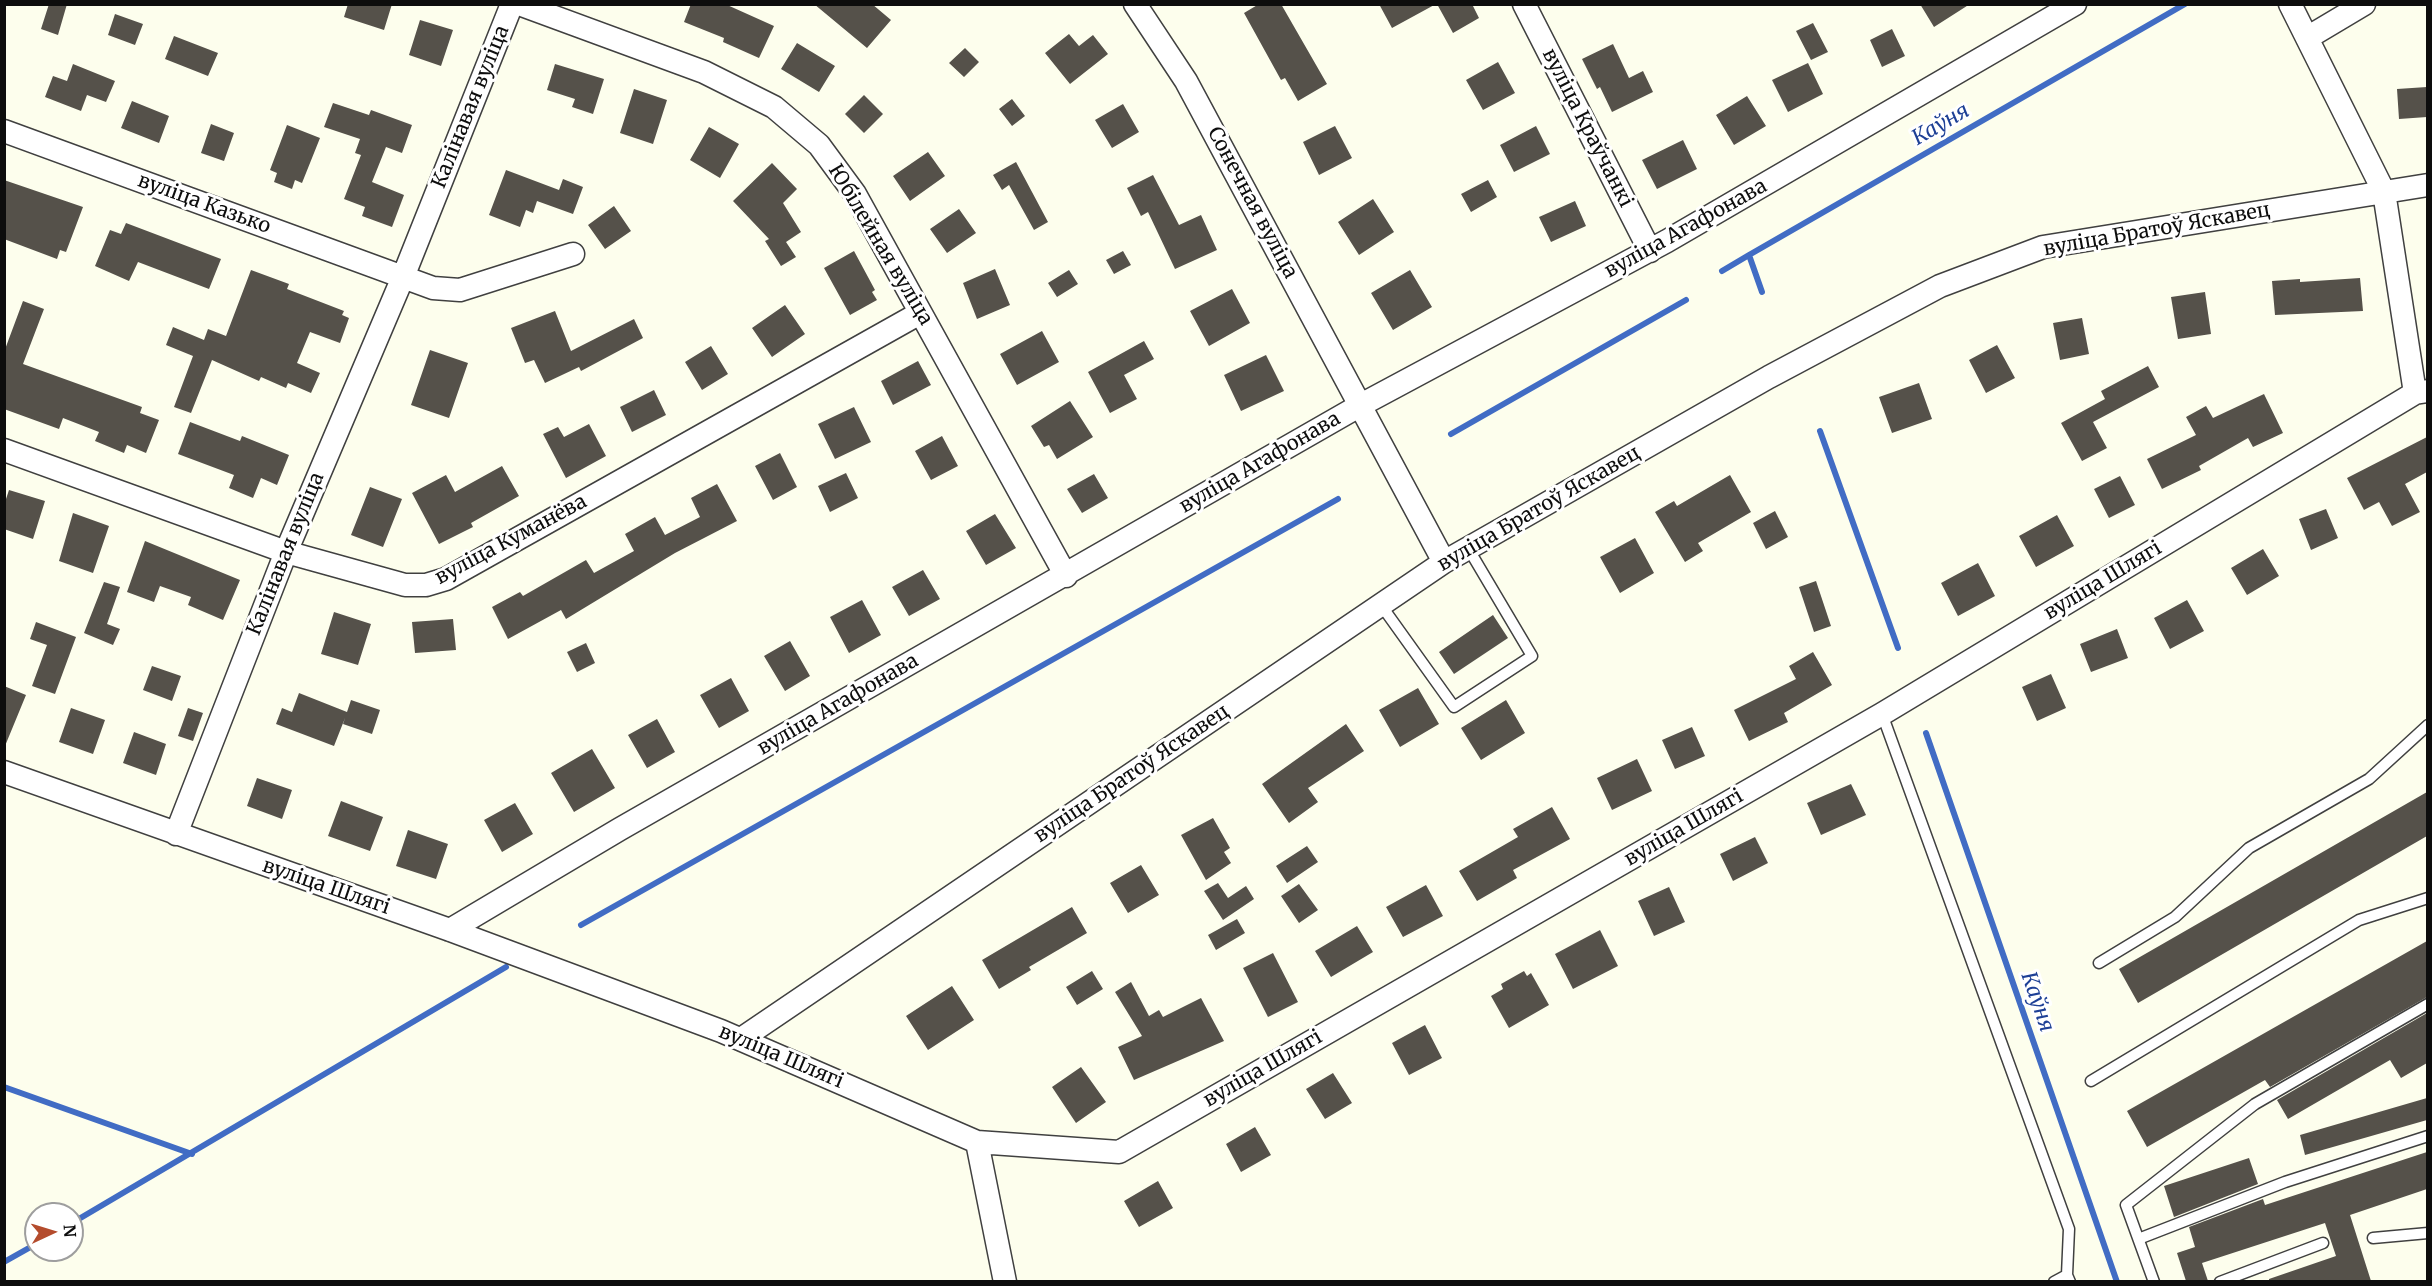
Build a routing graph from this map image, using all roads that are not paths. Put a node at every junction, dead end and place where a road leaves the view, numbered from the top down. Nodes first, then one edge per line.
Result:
1 (512, 4) edge
2 (519, 4) edge
3 (1135, 4) edge
4 (1524, 4) edge
5 (2075, 4) edge
6 (2290, 4) edge
7 (2364, 4) edge
8 (2307, 38) junction
9 (4, 131) edge
10 (2427, 185) edge
11 (2384, 192) junction
12 (1650, 251) junction
13 (573, 255) dead end
14 (404, 277) junction
15 (920, 313) junction
16 (2421, 392) edge
17 (1359, 406) junction
18 (4, 450) edge
19 (1468, 548) junction
20 (286, 552) junction
21 (1444, 562) junction
22 (1066, 576) junction
23 (1381, 604) junction
24 (1882, 714) junction
25 (2427, 725) edge
26 (4, 771) edge
27 (176, 834) junction
28 (2427, 898) edge
29 (450, 930) junction
30 (2099, 963) dead end
31 (2427, 1004) edge
32 (741, 1039) junction
33 (2091, 1081) dead end
34 (2427, 1136) edge
35 (977, 1142) junction
36 (2427, 1233) edge
37 (2140, 1238) junction
38 (2373, 1238) dead end
39 (2323, 1243) dead end
40 (999, 1278) edge
41 (2069, 1278) edge
42 (2054, 1281) edge
43 (2154, 1281) edge
44 (2220, 1281) edge

1 - 14 street, Калінавая вуліца
2 - 15 street, Юбілейная вуліца
3 - 17 street, Сонечная вуліца
4 - 12 street, вуліца Краўчанкі
5 - 12 street, вуліца Агафонава
6 - 8 street
7 - 8 street
8 - 11 street
9 - 14 street, вуліца Казько
10 - 11 street, вуліца Братоў Яскавец
11 - 16 street
11 - 19 street, вуліца Братоў Яскавец
12 - 17 street, вуліца Агафонава
13 - 14 street
14 - 20 street, Калінавая вуліца
15 - 20 street, вуліца Куманёва
15 - 22 street, Юбілейная вуліца
16 - 24 street, вуліца Шлягі
17 - 21 street, Сонечная вуліца
17 - 22 street, вуліца Агафонава
18 - 20 street, вуліца Куманёва
19 - 21 street, вуліца Братоў Яскавец
19 - 23 lane
20 - 27 street, Калінавая вуліца
21 - 23 street, вуліца Братоў Яскавец
22 - 29 street, вуліца Агафонава
23 - 32 street, вуліца Братоў Яскавец
24 - 35 street, вуліца Шлягі
24 - 41 lane
25 - 30 lane
26 - 27 street, вуліца Шлягі
27 - 29 street, вуліца Шлягі
28 - 33 lane
29 - 32 street, вуліца Шлягі
31 - 37 lane
32 - 35 street, вуліца Шлягі
34 - 37 lane
35 - 40 street
36 - 38 lane
37 - 43 lane
39 - 44 lane
41 - 42 lane

